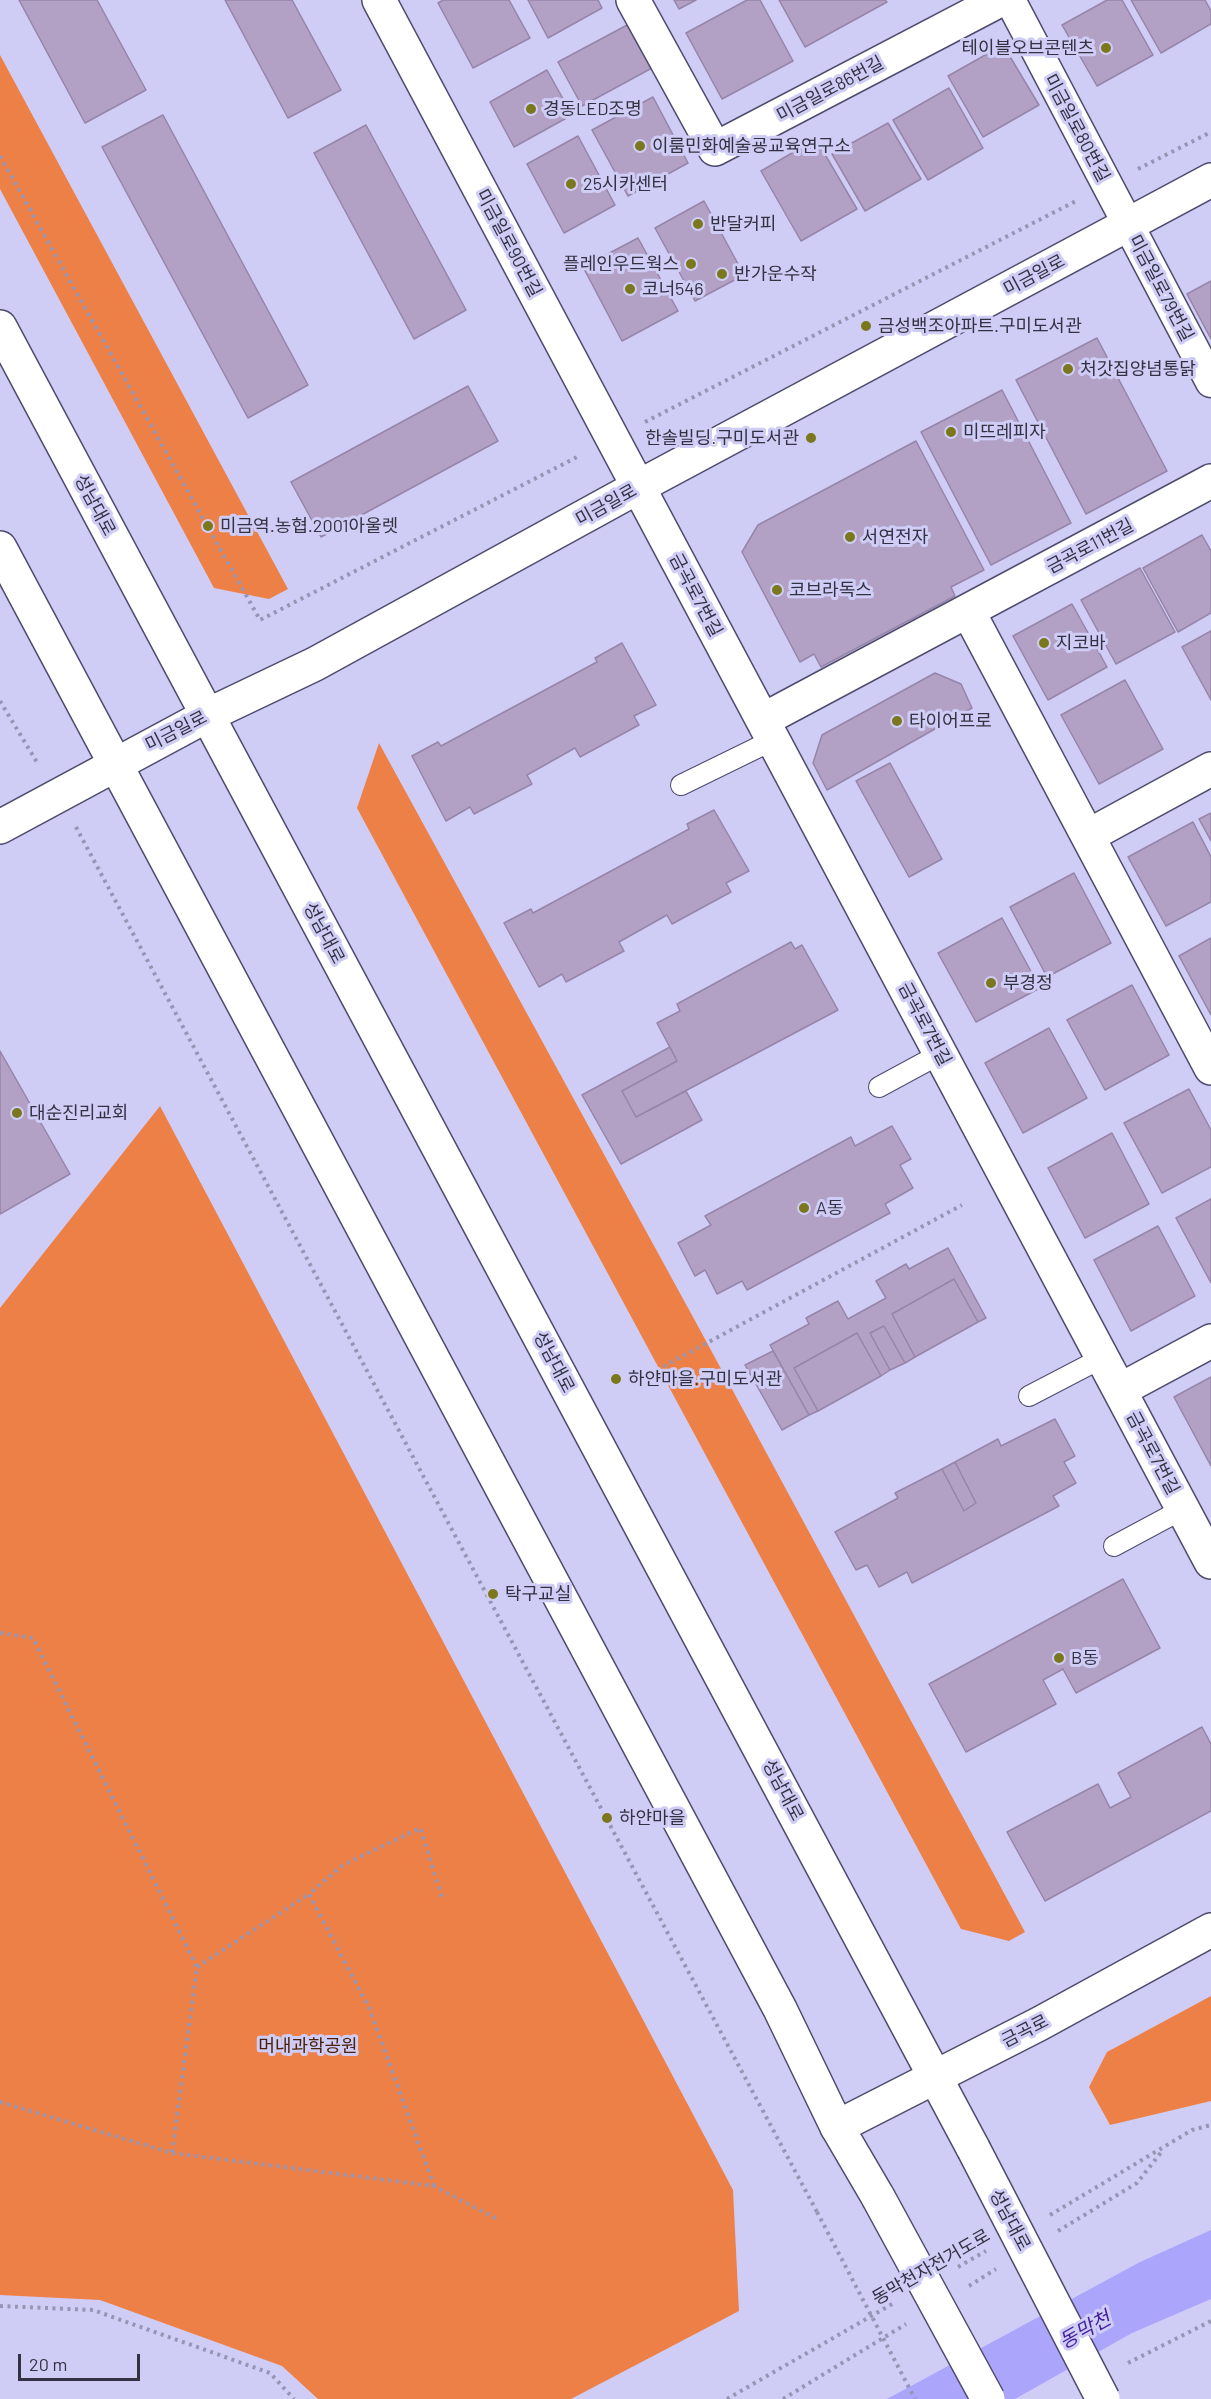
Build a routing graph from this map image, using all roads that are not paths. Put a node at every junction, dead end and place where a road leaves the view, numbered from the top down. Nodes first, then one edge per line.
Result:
1 (379, 0) edge
2 (633, 0) edge
3 (1000, 0) edge
4 (1010, 0) edge
5 (1211, 180) edge
6 (1129, 225) junction
7 (0, 327) edge
8 (1211, 382) edge
9 (1211, 482) edge
10 (638, 487) junction
11 (0, 548) edge
12 (968, 611) junction
13 (208, 715) junction
14 (768, 730) junction
15 (115, 764) junction
16 (1211, 769) edge
17 (681, 785) dead end
18 (0, 827) edge
19 (1088, 836) junction
20 (940, 1054) junction
21 (1211, 1068) edge
22 (879, 1087) dead end
23 (1211, 1341) edge
24 (1102, 1358) junction
25 (1120, 1390) junction
26 (1029, 1396) dead end
27 (1183, 1509) junction
28 (1114, 1546) dead end
29 (1211, 1562) edge
30 (1211, 1930) edge
31 (936, 2076) junction
32 (837, 2127) junction
33 (988, 2399) edge
34 (1103, 2399) edge

1 - 10 street, 미금일로90번길
2 - 3 street, 미금일로86번길
4 - 6 street, 미금일로80번길
5 - 6 street, 미금일로
6 - 8 street, 미금일로79번길
6 - 10 street, 미금일로
7 - 13 street, 성남대로
9 - 12 street, 금곡로11번길
10 - 13 street, 미금일로
10 - 14 street, 금곡로7번길
11 - 15 street
12 - 14 street, 금곡로11번길
12 - 19 street
13 - 15 street, 미금일로
13 - 31 street, 성남대로
14 - 17 lane
14 - 20 street, 금곡로7번길
15 - 18 street, 미금일로
15 - 32 street
16 - 19 street
19 - 21 street
20 - 22 lane
20 - 24 street, 금곡로7번길
23 - 25 street
24 - 25 street, 금곡로7번길
24 - 26 lane
25 - 27 street, 금곡로7번길
27 - 28 lane
27 - 29 street, 금곡로7번길
30 - 31 street, 금곡로
31 - 32 street, 금곡로
31 - 34 street, 성남대로, bridge
32 - 33 street, bridge

